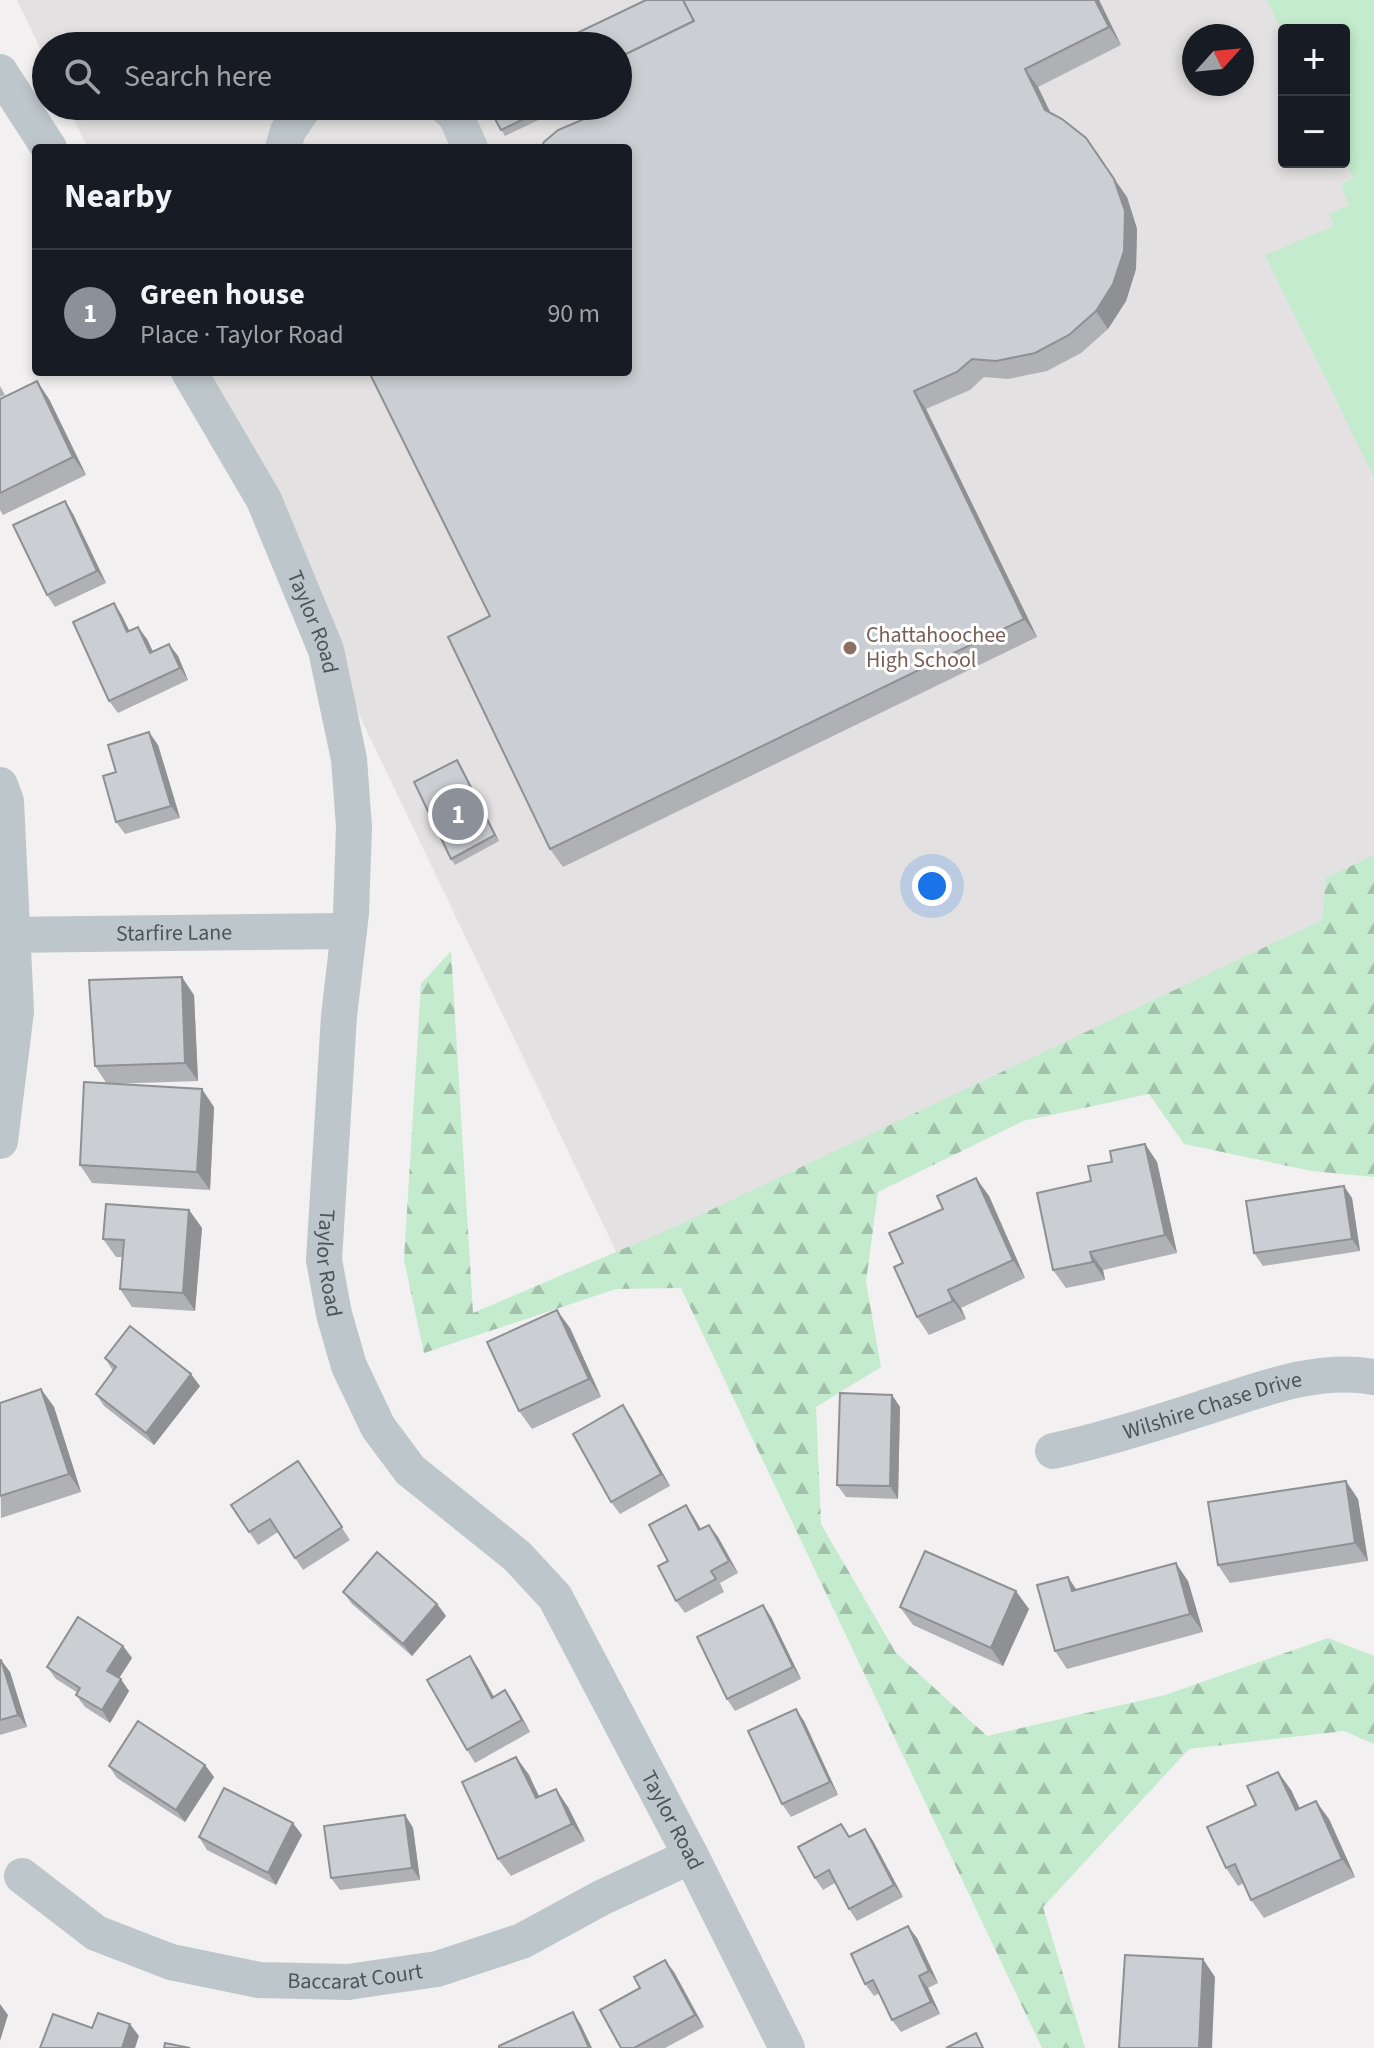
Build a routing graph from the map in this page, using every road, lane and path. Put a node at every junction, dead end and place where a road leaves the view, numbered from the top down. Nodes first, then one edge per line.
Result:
1 (0, 72) edge
2 (295, 120) edge
3 (458, 120) edge
4 (46, 144) edge
5 (284, 144) edge
6 (468, 144) edge
7 (191, 376) edge
8 (0, 785) edge
9 (349, 931) junction
10 (7, 935) edge
11 (0, 1141) edge
12 (1374, 1377) edge
13 (1053, 1451) dead end
14 (691, 1856) junction
15 (22, 1876) dead end
16 (787, 2048) edge

1 - 4 street
2 - 5 street
3 - 6 street
7 - 9 street, Taylor Road
8 - 10 street
9 - 10 street, Starfire Lane
9 - 14 street, Taylor Road
10 - 11 street
12 - 13 street, Wilshire Chase Drive
14 - 15 street, Baccarat Court
14 - 16 street, Taylor Road

